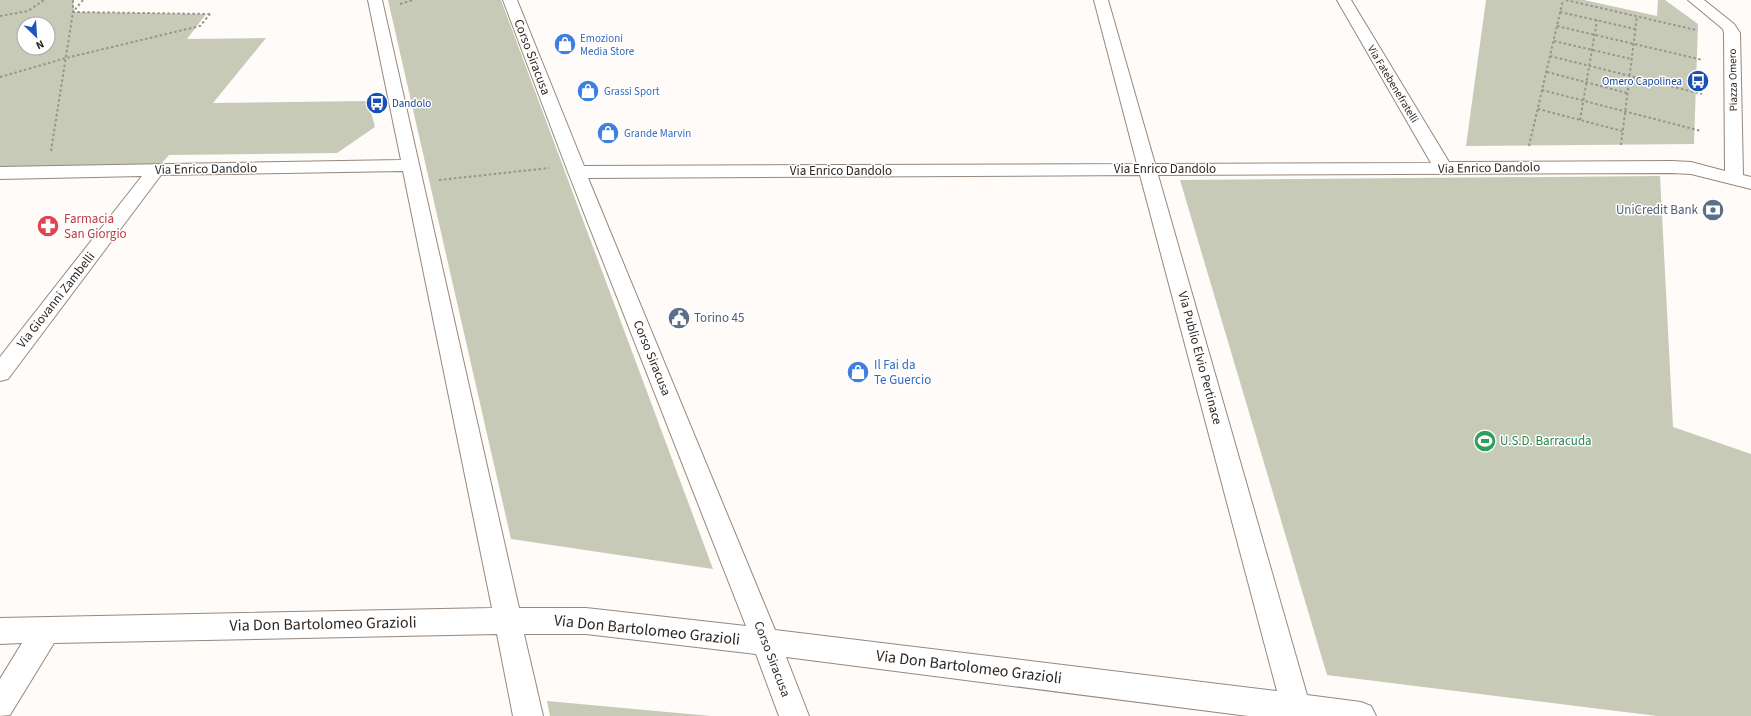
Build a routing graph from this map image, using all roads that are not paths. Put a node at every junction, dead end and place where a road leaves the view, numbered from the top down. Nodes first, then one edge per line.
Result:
1 (374, 0) edge
2 (510, 0) edge
3 (1101, 0) edge
4 (1344, 0) edge
5 (1695, 0) edge
6 (575, 167) junction
7 (1443, 168) junction
8 (1148, 169) junction
9 (156, 170) junction
10 (0, 173) edge
11 (413, 174) junction
12 (1742, 180) edge
13 (0, 373) edge
14 (508, 621) junction
15 (47, 629) junction
16 (0, 631) edge
17 (767, 643) junction
18 (0, 705) edge
19 (1297, 712) edge
20 (528, 716) edge
21 (794, 716) edge
22 (1361, 716) edge

1 - 11 street
2 - 6 street, Corso Siracusa
3 - 8 street, Via Publio Elvio Pertinace
4 - 7 street, Via Fatebenefratelli
5 - 12 street, Piazza Omero
6 - 8 street, Via Enrico Dandolo
6 - 17 street, Corso Siracusa
7 - 8 street, Via Enrico Dandolo
7 - 12 street, Via Enrico Dandolo
8 - 19 street, Via Publio Elvio Pertinace
9 - 10 street, Via Enrico Dandolo
9 - 11 street, Via Enrico Dandolo
9 - 13 street, Via Giovanni Zambelli
11 - 14 street
14 - 15 street, Via Don Bartolomeo Grazioli
14 - 17 street, Via Don Bartolomeo Grazioli
14 - 20 street
15 - 16 street, Via Don Bartolomeo Grazioli
15 - 18 street
17 - 19 street, Via Don Bartolomeo Grazioli
17 - 21 street, Corso Siracusa
19 - 22 street, Via Don Bartolomeo Grazioli

